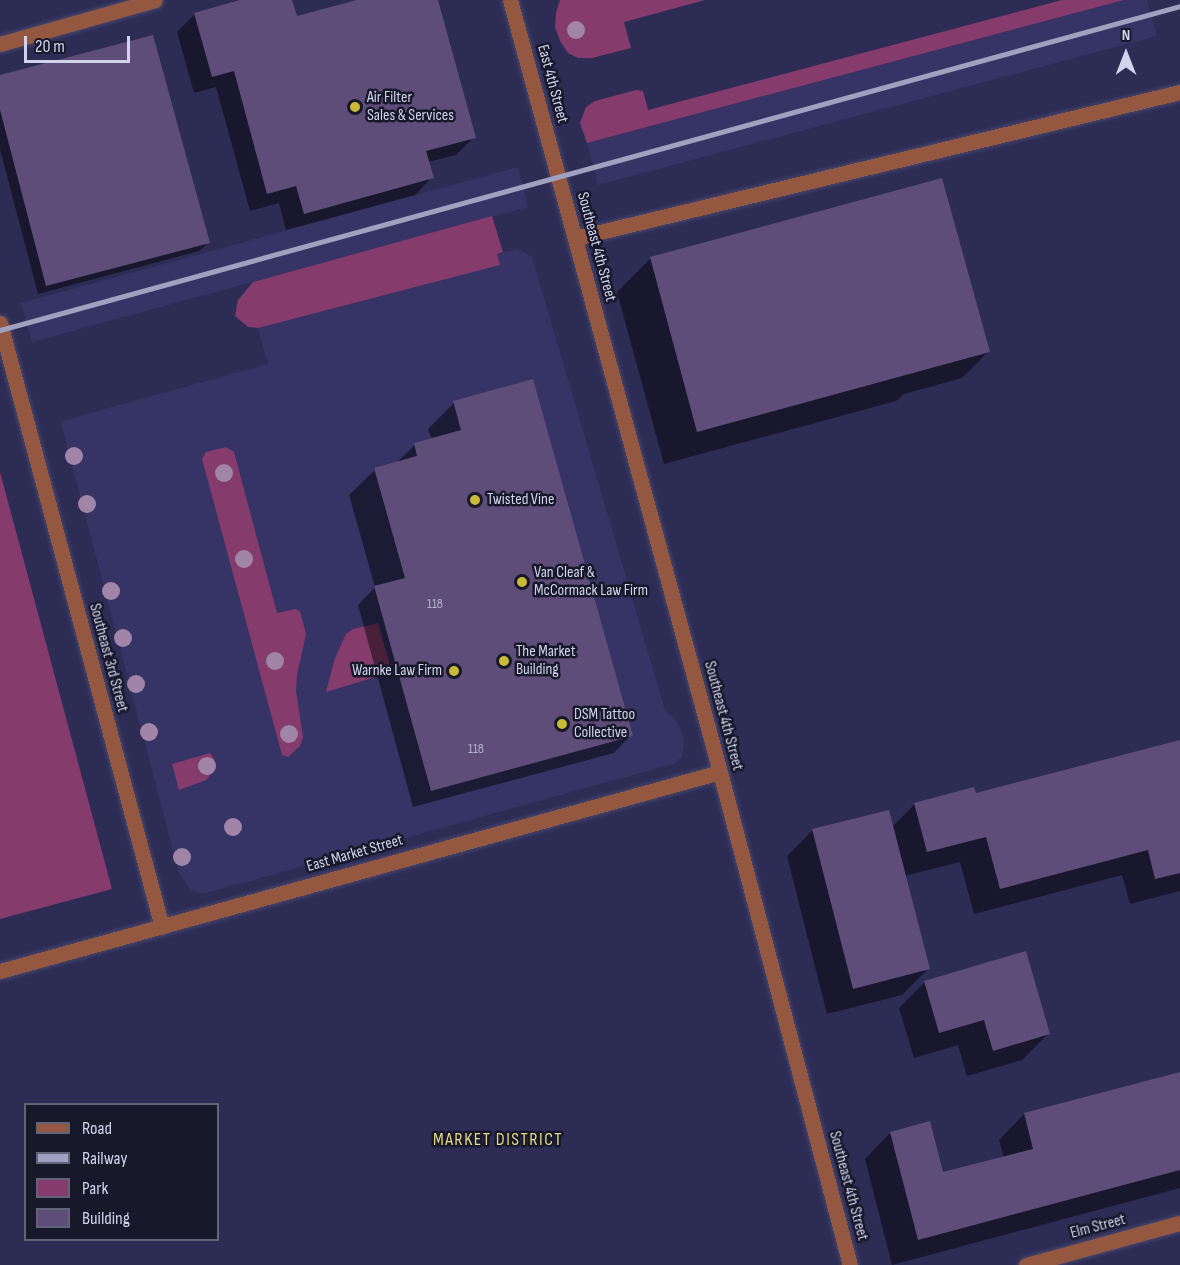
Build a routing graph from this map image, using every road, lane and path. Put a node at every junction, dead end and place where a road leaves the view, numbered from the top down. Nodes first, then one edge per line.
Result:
1 (155, 0) edge
2 (510, 0) edge
3 (0, 44) edge
4 (1180, 92) edge
5 (559, 177) joint
6 (575, 238) junction
7 (0, 323) edge
8 (720, 772) junction
9 (162, 927) junction
10 (0, 971) edge
11 (1180, 1223) edge
12 (850, 1265) edge
13 (1026, 1265) edge

1 - 3 street
2 - 5 street, East 4th Street
4 - 6 street
5 - 6 street, Southeast 4th Street
6 - 8 street, Southeast 4th Street
7 - 9 street, Southeast 3rd Street
8 - 9 street, East Market Street
8 - 12 street, Southeast 4th Street
9 - 10 street, East Market Street
11 - 13 street, Elm Street

